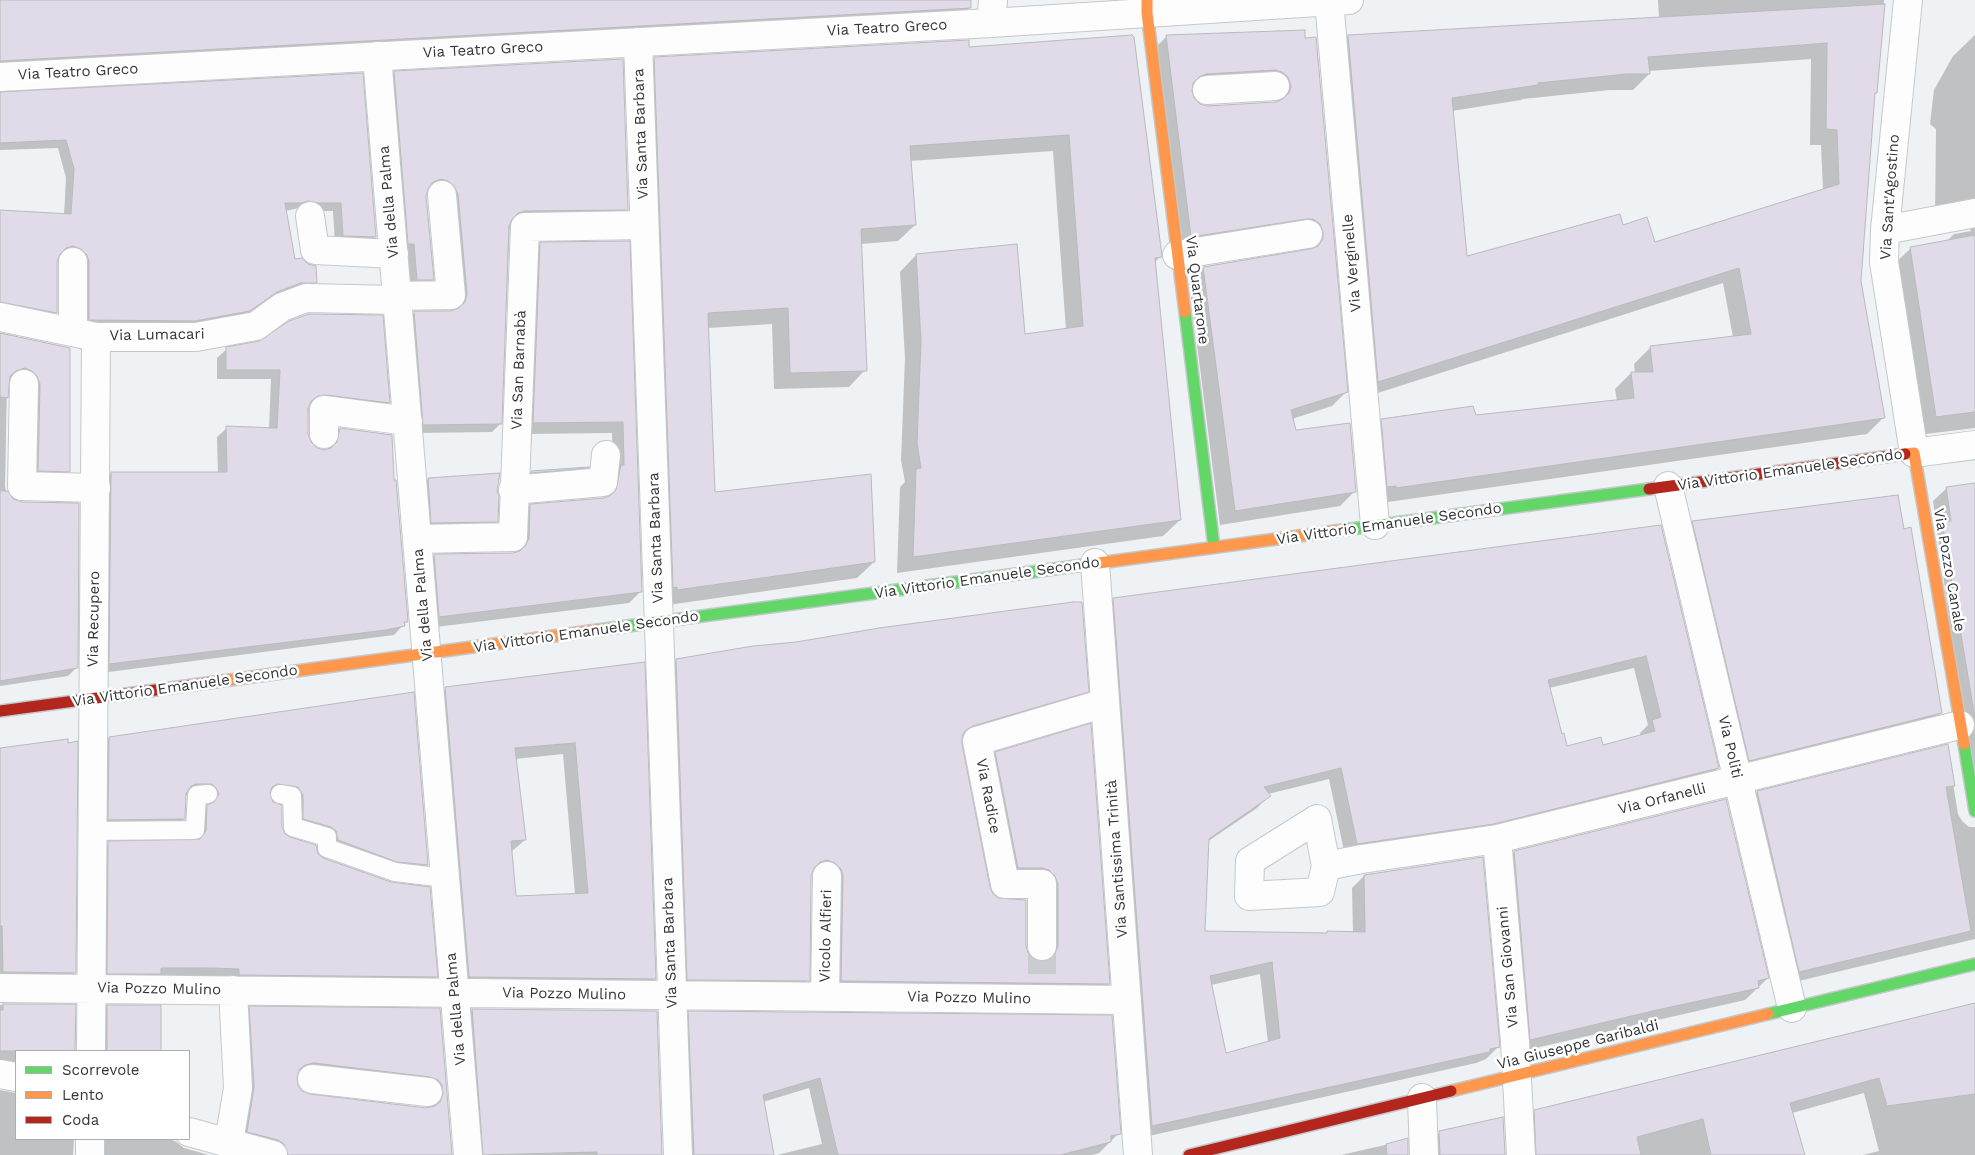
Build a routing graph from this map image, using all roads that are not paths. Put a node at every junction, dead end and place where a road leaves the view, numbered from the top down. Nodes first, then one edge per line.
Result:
1 (1908, 0) edge
2 (1339, 1) edge
3 (983, 15) edge
4 (1148, 16) edge
5 (638, 42) junction
6 (377, 56) junction
7 (0, 77) edge
8 (1275, 86) dead end
9 (1207, 90) dead end
10 (442, 195) dead end
11 (1975, 213) edge
12 (310, 216) dead end
13 (644, 225) junction
14 (1885, 230) junction
15 (1308, 234) dead end
16 (394, 254) junction
17 (1177, 255) junction
18 (73, 262) dead end
19 (397, 298) junction
20 (0, 317) edge
21 (85, 334) junction
22 (24, 384) dead end
23 (408, 421) junction
24 (324, 434) dead end
25 (1975, 444) edge
26 (1914, 453) junction
27 (606, 455) dead end
28 (1668, 486) junction
29 (96, 488) junction
30 (513, 490) junction
31 (1375, 525) junction
32 (417, 539) junction
33 (1214, 547) junction
34 (1095, 563) junction
35 (659, 622) junction
36 (426, 654) junction
37 (93, 699) junction
38 (1105, 703) junction
39 (0, 711) edge
40 (1960, 725) junction
41 (1738, 780) junction
42 (208, 794) dead end
43 (280, 794) dead end
44 (1975, 805) edge
45 (92, 831) junction
46 (1497, 839) junction
47 (1326, 866) dead end
48 (827, 876) dead end
49 (445, 878) junction
50 (1042, 946) tunnel mouth
51 (1975, 964) edge
52 (0, 988) edge
53 (92, 988) junction
54 (234, 990) junction
55 (455, 992) junction
56 (672, 995) junction
57 (826, 997) junction
58 (1127, 1000) junction
59 (1792, 1008) junction
60 (91, 1050) edge
61 (0, 1074) edge
62 (1517, 1075) junction
63 (15, 1077) edge
64 (312, 1079) dead end
65 (428, 1092) dead end
66 (1422, 1098) junction
67 (190, 1132) edge
68 (90, 1140) edge
69 (229, 1142) junction
70 (90, 1155) edge
71 (273, 1155) edge
72 (468, 1155) edge
73 (678, 1155) edge
74 (1138, 1155) edge
75 (1189, 1155) edge
76 (1424, 1155) edge
77 (1521, 1155) edge

1 - 14 street, Via Sant'Agostino
2 - 4 street, Via Teatro Greco
2 - 31 street, Via Verginelle
3 - 4 street, Via Teatro Greco
3 - 5 street, Via Teatro Greco
4 - 17 main road, Via Quartarone
5 - 6 street, Via Teatro Greco
5 - 13 street, Via Santa Barbara
6 - 7 street, Via Teatro Greco
6 - 16 street, Via della Palma
8 - 9 street
10 - 19 street, Via Lumacari
11 - 14 street
12 - 16 street
13 - 30 street, Via San Barnabà
13 - 35 street, Via Santa Barbara
14 - 26 street, Via Sant'Agostino
15 - 17 street
16 - 19 street, Via della Palma
17 - 33 main road, Via Quartarone
18 - 21 street, Via Recupero
19 - 21 street, Via Lumacari
19 - 23 street, Via della Palma
20 - 21 street, Via Lumacari
21 - 29 street, Via Recupero
22 - 29 street
23 - 24 street
23 - 32 street, Via della Palma
25 - 26 street, Via Vittorio Emanuele Secondo
26 - 28 main road, Via Vittorio Emanuele Secondo
26 - 40 main road, Via Pozzo Canale
27 - 30 street
28 - 31 main road, Via Vittorio Emanuele Secondo
28 - 41 street, Via Politi
29 - 37 street, Via Recupero
30 - 32 street, Via San Barnabà
31 - 33 main road, Via Vittorio Emanuele Secondo
32 - 36 street, Via della Palma
33 - 34 main road, Via Vittorio Emanuele Secondo
34 - 35 main road, Via Vittorio Emanuele Secondo
34 - 38 street, Via Santissima Trinità
35 - 36 main road, Via Vittorio Emanuele Secondo
35 - 56 street, Via Santa Barbara
36 - 37 main road, Via Vittorio Emanuele Secondo
36 - 49 street, Via della Palma
37 - 39 main road, Via Vittorio Emanuele Secondo
37 - 45 street, Via Recupero
38 - 50 street, Via Radice
38 - 58 street, Via Santissima Trinità
40 - 41 street, Via Orfanelli
40 - 44 main road, Via Pozzo Canale
41 - 46 street, Via Orfanelli
41 - 59 street, Via Politi
42 - 45 lane
43 - 49 lane
45 - 53 street, Via Recupero
46 - 47 street, Via Orfanelli
46 - 62 street, Via San Giovanni
48 - 57 street, Vicolo Alfieri
49 - 55 street, Via della Palma
51 - 59 main road, Via Giuseppe Garibaldi
52 - 53 street, Via Pozzo Mulino
53 - 54 street, Via Pozzo Mulino
53 - 60 street, Via Recupero
54 - 55 street, Via Pozzo Mulino
54 - 69 street
55 - 56 street, Via Pozzo Mulino
55 - 72 street, Via della Palma
56 - 57 street, Via Pozzo Mulino
56 - 73 street, Via Santa Barbara
57 - 58 street, Via Pozzo Mulino
58 - 74 street, Via Santissima Trinità
59 - 62 main road, Via Giuseppe Garibaldi
61 - 63 street
62 - 66 main road, Via Giuseppe Garibaldi
62 - 77 street, Via San Giovanni
64 - 65 street
66 - 75 main road, Via Giuseppe Garibaldi
66 - 76 street
67 - 69 street
68 - 70 street
69 - 71 street

